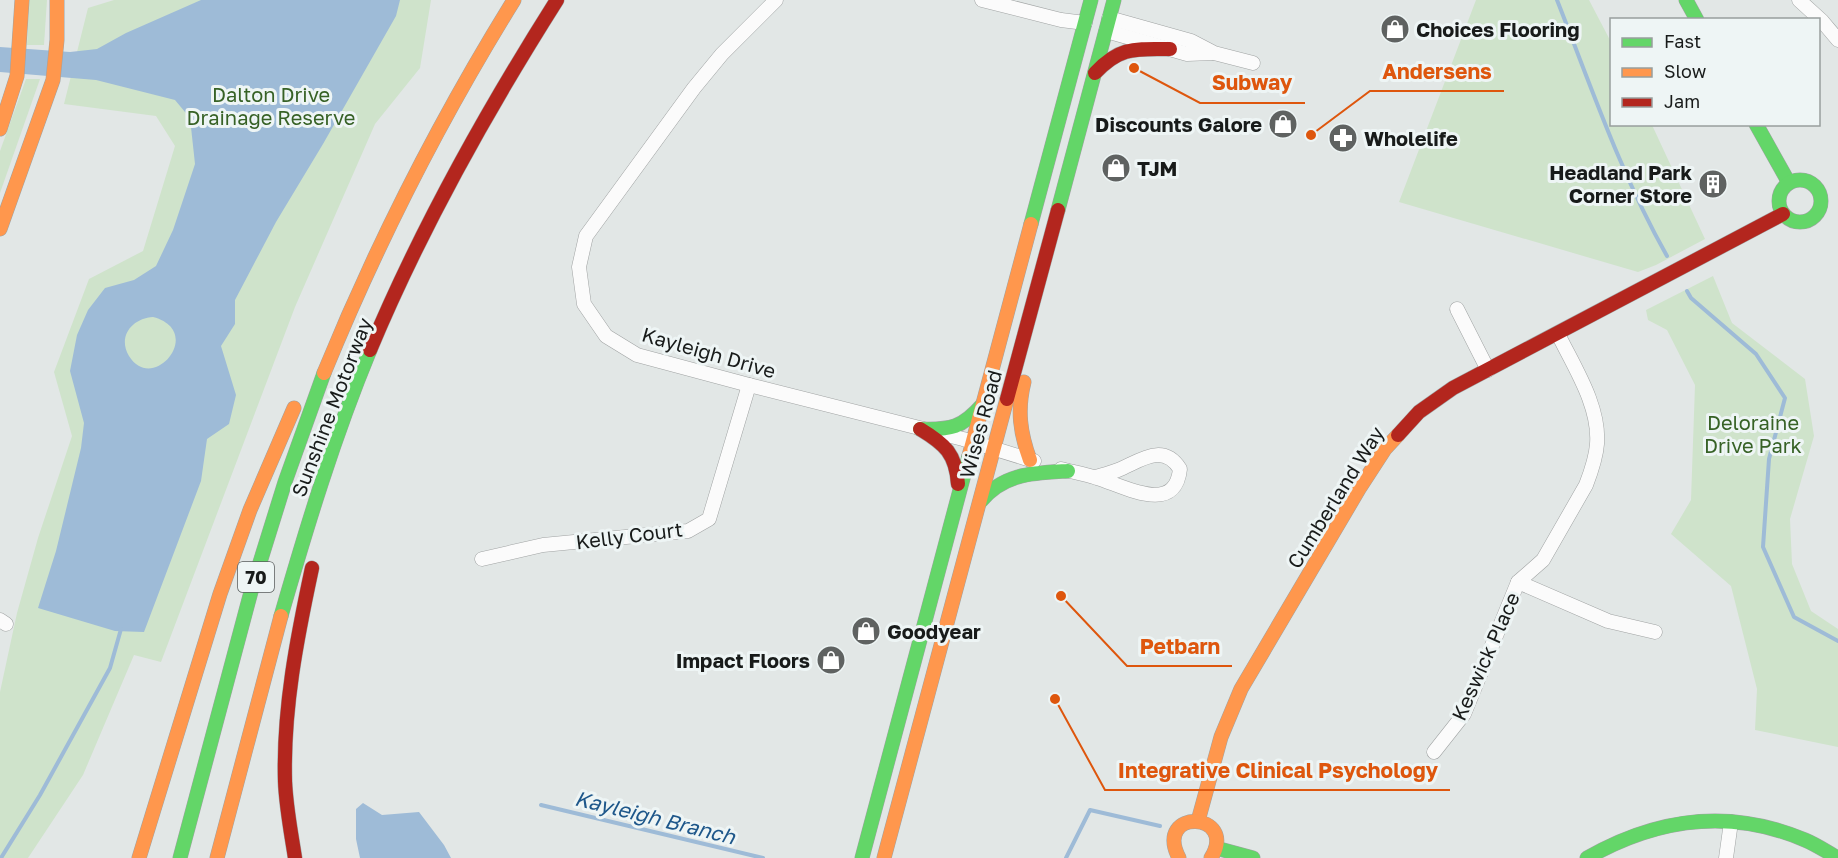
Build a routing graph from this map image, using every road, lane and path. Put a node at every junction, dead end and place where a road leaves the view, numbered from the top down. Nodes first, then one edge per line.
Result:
1 (22, 0) edge
2 (57, 0) edge
3 (514, 0) edge
4 (557, 0) edge
5 (776, 0) edge
6 (982, 0) edge
7 (1091, 0) edge
8 (1114, 0) edge
9 (1686, 0) edge
10 (1799, 0) edge
11 (1696, 18) edge
12 (1819, 18) edge
13 (1820, 19) edge
14 (1085, 23) junction
15 (1107, 24) junction
16 (1838, 40) edge
17 (1170, 49) junction
18 (1214, 53) junction
19 (1253, 63) dead end
20 (1095, 73) junction
21 (1757, 126) edge
22 (0, 129) edge
23 (1789, 183) junction
24 (1783, 214) junction
25 (0, 229) edge
26 (353, 302) junction
27 (1457, 309) dead end
28 (1030, 311) junction
29 (1558, 334) junction
30 (313, 365) dead end
31 (1488, 369) junction
32 (749, 385) junction
33 (298, 398) dead end
34 (983, 404) junction
35 (920, 429) junction
36 (973, 442) junction
37 (993, 448) junction
38 (1030, 460) junction
39 (1068, 471) junction
40 (1095, 477) junction
41 (316, 499) junction
42 (958, 499) junction
43 (978, 506) junction
44 (482, 559) dead end
45 (1518, 582) junction
46 (1655, 632) dead end
47 (1434, 752) dead end
48 (1198, 821) junction
49 (1731, 822) junction
50 (1214, 853) edge
51 (139, 858) edge
52 (180, 858) edge
53 (217, 858) edge
54 (295, 858) edge
55 (862, 858) edge
56 (884, 858) edge
57 (1179, 858) edge
58 (1254, 858) edge
59 (1587, 858) edge
60 (1726, 858) edge
61 (1838, 858) edge

1 - 22 main road
2 - 25 main road
3 - 26 main road, Sunshine Motorway / 70
4 - 41 main road, Sunshine Motorway / 70
5 - 32 street, Kayleigh Drive
6 - 14 street
7 - 14 main road, Wises Road
8 - 15 main road, Wises Road
9 - 11 main road
10 - 12 street
13 - 16 street
14 - 15 main road
14 - 34 main road, Wises Road
15 - 17 street
15 - 18 street
15 - 20 main road, Wises Road
17 - 18 street
17 - 20 main road
18 - 19 street
20 - 28 main road, Wises Road
21 - 23 main road
23 - 24 main road
23 - 24 main road
24 - 29 main road, Cumberland Way
26 - 30 main road
26 - 52 main road, Sunshine Motorway / 70
27 - 31 street
28 - 37 main road, Wises Road
28 - 38 main road
29 - 31 main road, Cumberland Way
29 - 45 street, Keswick Place
31 - 48 main road, Cumberland Way
32 - 35 street, Kayleigh Drive
32 - 44 street, Kelly Court
33 - 51 main road
34 - 35 main road
34 - 36 main road, Wises Road
35 - 36 street, Kayleigh Drive
35 - 42 main road
36 - 37 street, Kayleigh Drive
36 - 42 main road, Wises Road
37 - 38 street, Kayleigh Drive
37 - 43 main road, Wises Road
38 - 39 street, Kayleigh Drive
39 - 40 street, Kayleigh Drive
39 - 43 main road
40 - 40 street, Kayleigh Drive
41 - 53 main road, Sunshine Motorway / 70
41 - 54 main road
42 - 55 main road, Wises Road
43 - 56 main road, Wises Road
45 - 46 street
45 - 47 street, Keswick Place
48 - 50 main road
48 - 57 main road
49 - 59 main road
49 - 60 street
49 - 61 main road
50 - 58 main road

